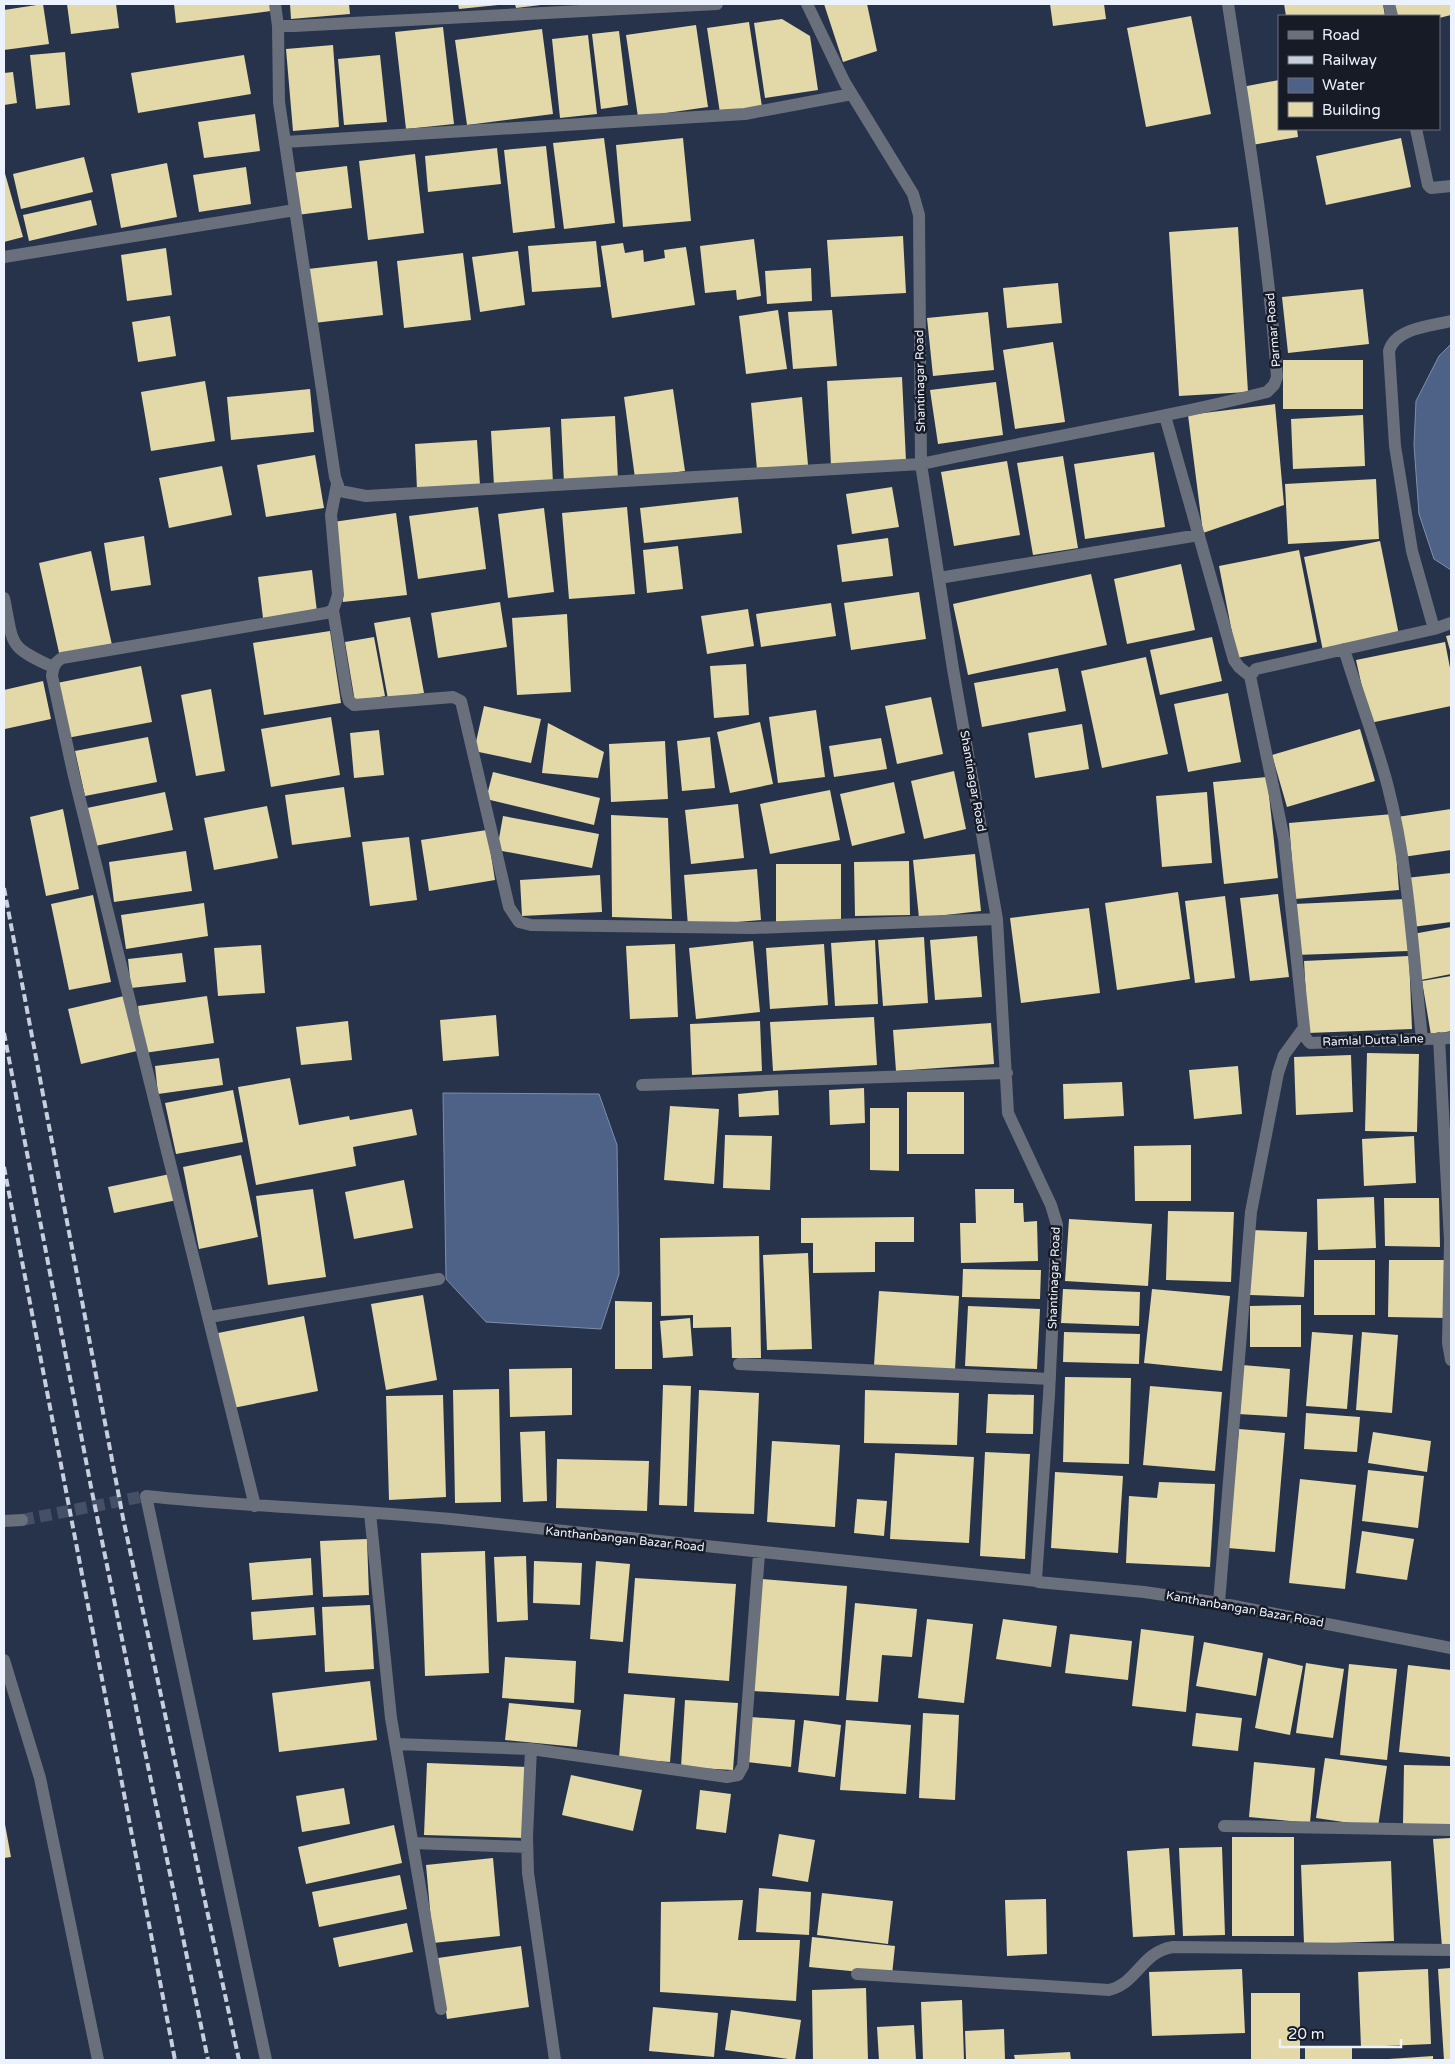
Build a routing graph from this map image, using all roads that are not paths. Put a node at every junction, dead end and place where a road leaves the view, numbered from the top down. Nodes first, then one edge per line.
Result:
1 (275, 4) edge
2 (718, 4) edge
3 (807, 4) edge
4 (1228, 4) edge
5 (278, 26) junction
6 (852, 94) junction
7 (1416, 130) edge
8 (285, 142) junction
9 (1451, 186) edge
10 (295, 210) junction
11 (4, 257) edge
12 (1451, 321) edge
13 (1166, 416) junction
14 (921, 464) junction
15 (337, 484) junction
16 (1199, 536) junction
17 (939, 578) junction
18 (4, 598) edge
19 (333, 610) junction
20 (1451, 623) edge
21 (1434, 628) junction
22 (1344, 649) junction
23 (53, 667) junction
24 (1250, 676) junction
25 (998, 919) junction
26 (1302, 1029) junction
27 (1445, 1038) edge
28 (1422, 1039) junction
29 (1007, 1073) junction
30 (642, 1085) dead end
31 (1451, 1241) edge
32 (439, 1279) dead end
33 (209, 1318) junction
34 (1451, 1360) edge
35 (739, 1364) dead end
36 (1050, 1379) junction
37 (255, 1506) junction
38 (370, 1514) junction
39 (22, 1520) tunnel mouth
40 (4, 1521) edge
41 (760, 1554) junction
42 (1037, 1580) junction
43 (1219, 1603) junction
44 (1451, 1648) edge
45 (4, 1660) edge
46 (396, 1744) junction
47 (531, 1750) junction
48 (1224, 1826) dead end
49 (1451, 1830) edge
50 (413, 1843) junction
51 (527, 1847) junction
52 (1451, 1950) edge
53 (857, 1974) dead end
54 (441, 2009) dead end
55 (98, 2060) edge
56 (266, 2060) edge
57 (555, 2060) edge

1 - 5 street
2 - 5 street
3 - 6 street, Shantinagar Road
4 - 13 street, Parmar Road
5 - 8 street
6 - 8 street
6 - 14 street, Shantinagar Road
7 - 9 street
8 - 10 street
10 - 11 street
10 - 15 street
12 - 21 street
13 - 14 street, Parmar Road
13 - 16 street
14 - 15 street, Parmar Road
14 - 17 street, Shantinagar Road
15 - 19 street
16 - 17 street
16 - 24 street
17 - 25 street, Shantinagar Road
18 - 23 street
19 - 23 street
19 - 25 street
20 - 21 street
21 - 22 street
22 - 24 street
22 - 28 street
23 - 33 street
24 - 26 street
25 - 29 street, Shantinagar Road
26 - 28 street, Ramlal Dutta lane
26 - 43 street
27 - 28 street, Ramlal Dutta lane
27 - 31 street
29 - 30 street
29 - 36 street, Shantinagar Road
31 - 34 street
32 - 33 street
33 - 37 street
35 - 36 street
36 - 42 street, Shantinagar Road
37 - 38 street, Kanthanbangan Bazar Road
37 - 56 street, Kanthanbangan Bazar Road
38 - 41 street, Kanthanbangan Bazar Road
38 - 46 street
39 - 40 street
41 - 42 street, Kanthanbangan Bazar Road
41 - 47 street
42 - 43 street, Kanthanbangan Bazar Road
43 - 44 street, Kanthanbangan Bazar Road
45 - 55 street
46 - 47 street
46 - 50 street
47 - 51 street
48 - 49 street
50 - 51 street
50 - 54 street
51 - 57 street
52 - 53 street

